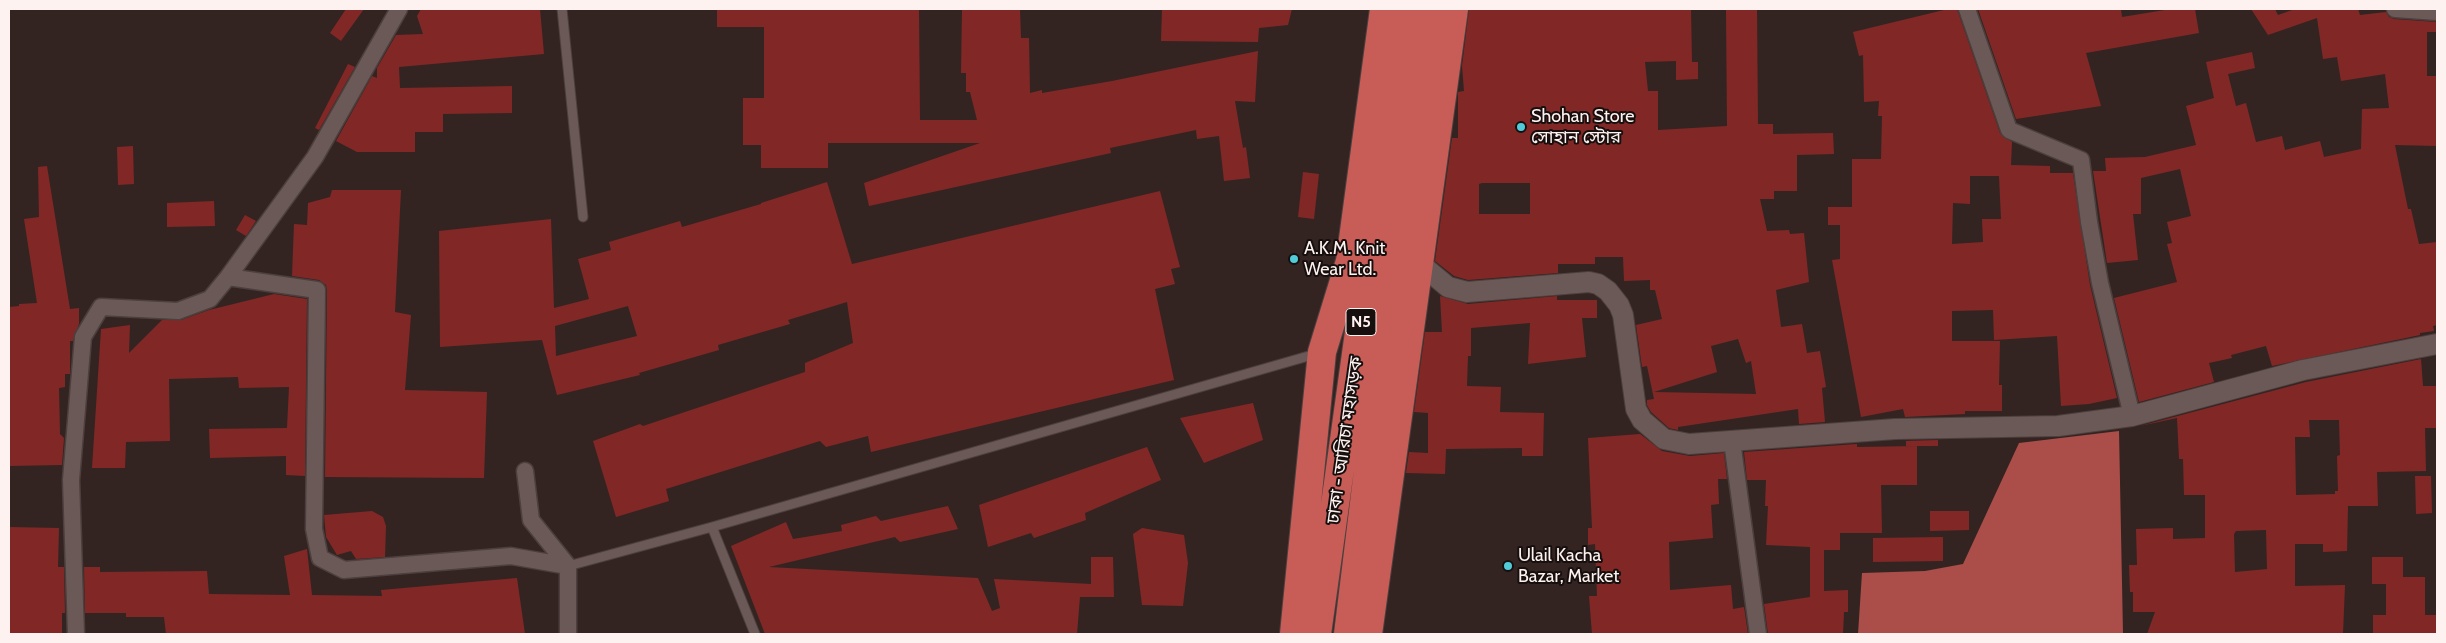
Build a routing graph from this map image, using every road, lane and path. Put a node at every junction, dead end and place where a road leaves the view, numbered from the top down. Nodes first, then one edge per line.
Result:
1 (399, 9) edge
2 (562, 9) edge
3 (1384, 9) edge
4 (1404, 9) edge
5 (1432, 9) edge
6 (1454, 9) edge
7 (1967, 9) edge
8 (2395, 9) edge
9 (2437, 12) edge
10 (583, 217) dead end
11 (1418, 262) junction
12 (228, 277) junction
13 (2437, 344) edge
14 (1322, 352) junction
15 (2132, 416) junction
16 (1732, 441) junction
17 (525, 471) dead end
18 (712, 528) junction
19 (568, 566) junction
20 (76, 634) edge
21 (568, 634) edge
22 (755, 634) edge
23 (1294, 634) edge
24 (1318, 634) edge
25 (1348, 634) edge
26 (1368, 634) edge
27 (1758, 634) edge

1 - 12 street
2 - 10 lane
3 - 14 highway
4 - 24 highway, ঢাকা - আরিচা মহাসড়ক / N5
5 - 25 highway, ঢাকা - আরিচা মহাসড়ক / N5
6 - 11 highway
7 - 15 street
8 - 9 street
11 - 16 street
11 - 26 highway
12 - 19 street
12 - 20 street
13 - 15 street
14 - 18 lane
14 - 23 highway
15 - 16 street
16 - 27 street
17 - 19 street
18 - 19 lane
18 - 22 lane
19 - 21 street

